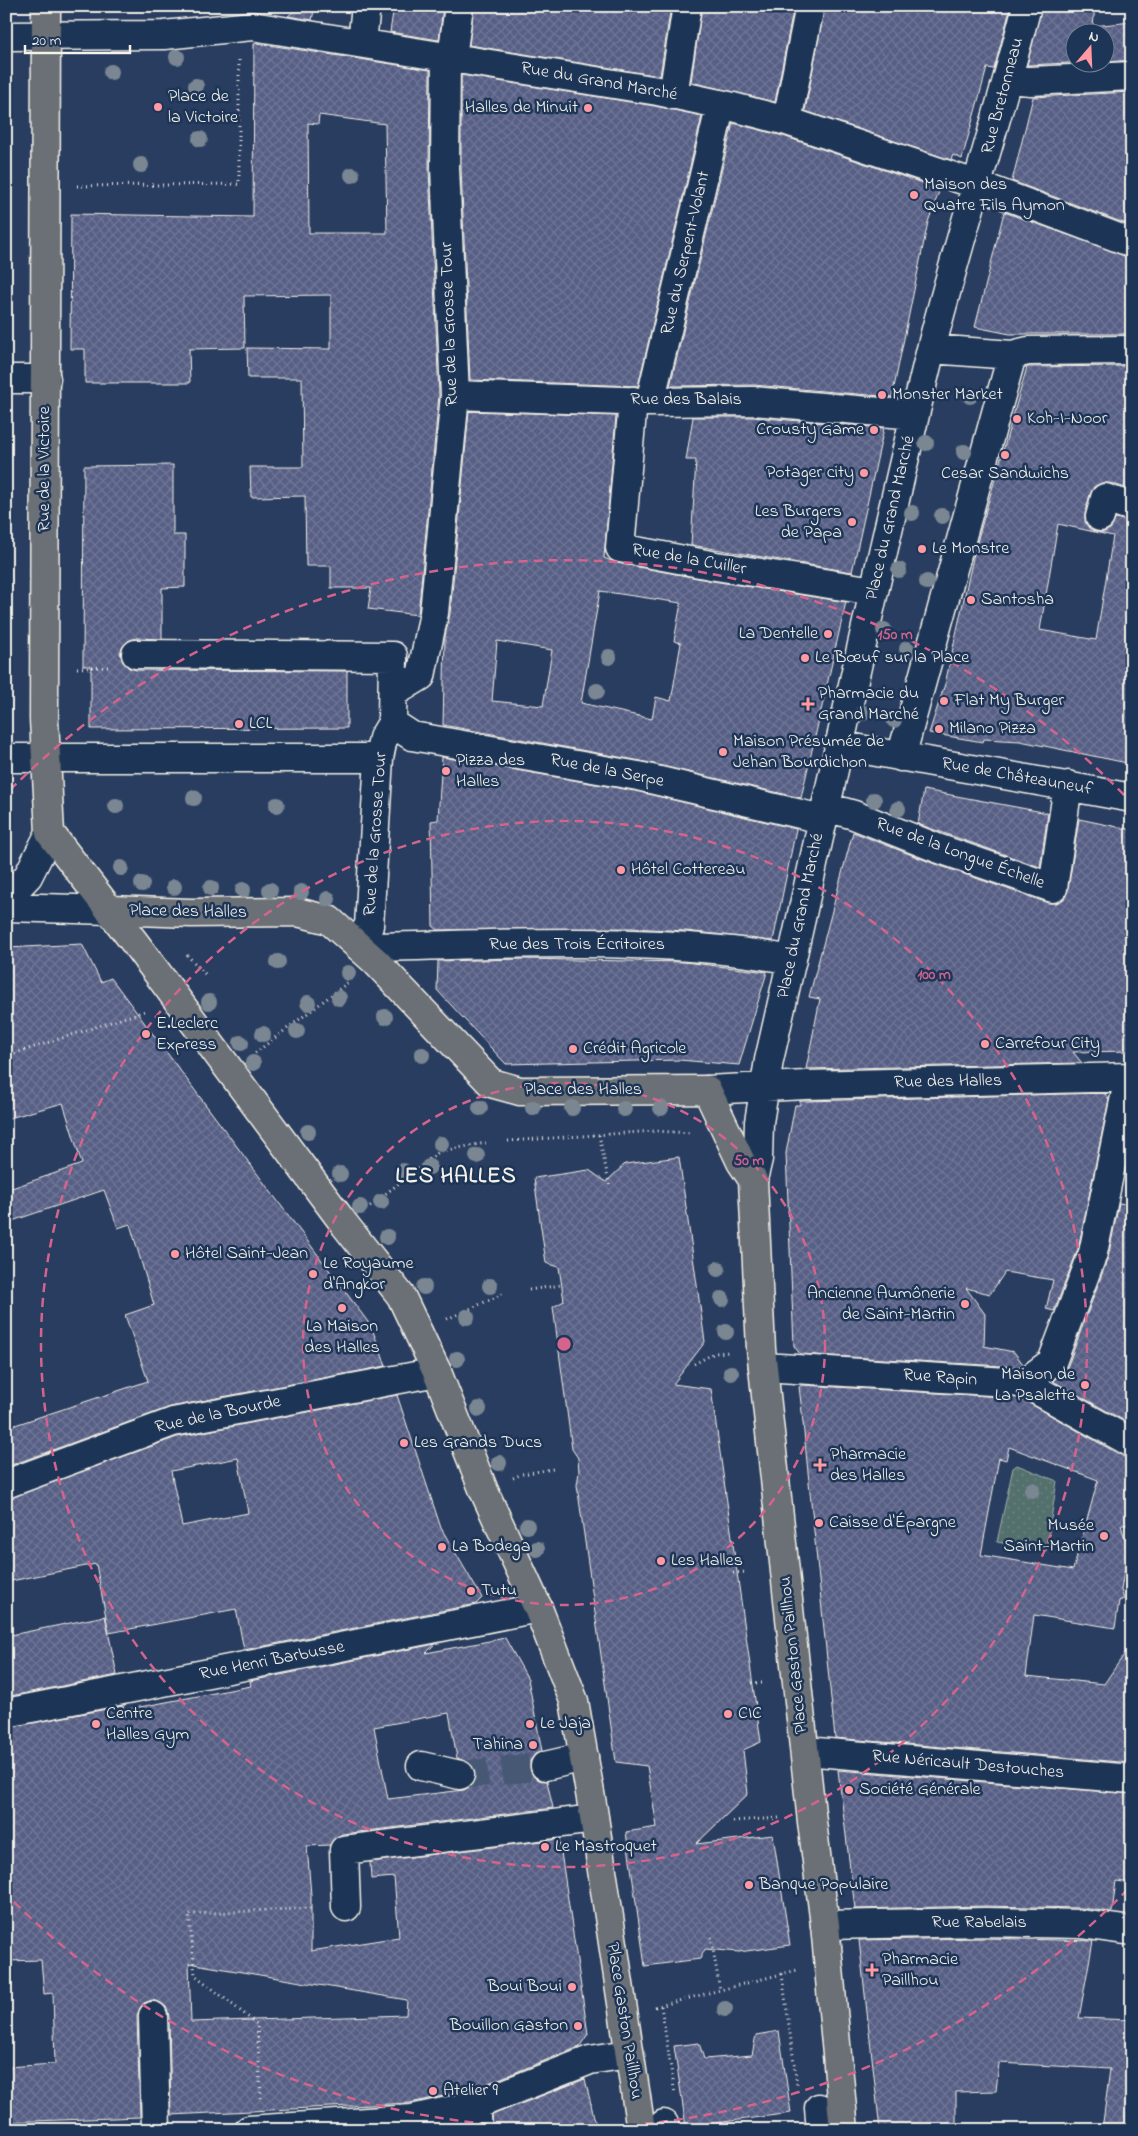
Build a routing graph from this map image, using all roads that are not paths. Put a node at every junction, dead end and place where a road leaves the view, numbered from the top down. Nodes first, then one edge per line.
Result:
1 (46, 6) edge
2 (366, 6) edge
3 (459, 6) edge
4 (687, 6) edge
5 (810, 6) edge
6 (1027, 6) edge
7 (6, 36) edge
8 (46, 37) junction
9 (362, 42) junction
10 (449, 57) junction
11 (1132, 76) edge
12 (1008, 79) junction
13 (673, 95) junction
14 (721, 104) junction
15 (787, 121) junction
16 (978, 186) junction
17 (1132, 243) edge
18 (931, 349) junction
19 (1132, 350) edge
20 (1012, 355) junction
21 (6, 379) edge
22 (46, 379) junction
23 (455, 395) junction
24 (642, 401) junction
25 (915, 415) junction
26 (1132, 507) edge
27 (1100, 517) dead end
28 (874, 591) junction
29 (136, 654) road end
30 (393, 693) junction
31 (392, 723) junction
32 (838, 745) junction
33 (901, 757) junction
34 (6, 758) edge
35 (46, 758) junction
36 (379, 758) junction
37 (1068, 785) junction
38 (1132, 798) edge
39 (824, 813) junction
40 (50, 833) junction
41 (6, 900) edge
42 (6, 907) edge
43 (110, 910) junction
44 (358, 945) junction
45 (792, 960) junction
46 (1130, 1077) edge
47 (765, 1087) junction
48 (707, 1090) junction
49 (753, 1180) junction
50 (763, 1367) junction
51 (437, 1372) junction
52 (1024, 1383) junction
53 (1132, 1444) edge
54 (6, 1484) edge
55 (538, 1608) junction
56 (6, 1713) edge
57 (805, 1751) junction
58 (584, 1757) junction
59 (421, 1766) dead end
60 (545, 1766) tunnel mouth
61 (460, 1775) tunnel mouth
62 (1132, 1779) edge
63 (594, 1819) junction
64 (346, 1907) road end
65 (825, 1925) junction
66 (1132, 1932) edge
67 (153, 2016) dead end
68 (628, 2054) junction
69 (477, 2117) edge
70 (656, 2128) edge
71 (256, 2129) edge
72 (156, 2130) edge
73 (844, 2130) edge

1 - 8 main road, Rue de la Victoire
2 - 9 street
3 - 10 street, Rue de la Grosse Tour
4 - 13 street
5 - 15 street
6 - 12 street, Rue Bretonneau
7 - 8 street, Rue du Grand Marché
8 - 9 street, Rue du Grand Marché
8 - 22 main road, Rue de la Victoire
9 - 10 street, Rue du Grand Marché
10 - 13 street, Rue du Grand Marché
10 - 23 street, Rue de la Grosse Tour
11 - 12 street
12 - 16 street, Rue Bretonneau
13 - 14 street, Rue du Grand Marché
14 - 15 street, Rue du Grand Marché
14 - 24 street, Rue du Serpent-Volant
15 - 16 street, Rue du Grand Marché
16 - 17 street, Rue du Grand Marché
16 - 18 street, Place du Grand Marché
18 - 20 street
18 - 25 street, Place du Grand Marché
19 - 20 street
20 - 33 street
21 - 22 street
22 - 35 main road, Rue de la Victoire
23 - 24 street, Rue des Balais
23 - 30 street, Rue de la Grosse Tour
24 - 25 street, Rue des Balais
24 - 28 street, Rue de la Cuiller
25 - 28 street, Place du Grand Marché
26 - 27 street
28 - 32 street, Place du Grand Marché
29 - 30 street, Rue de la Grosse Tour
30 - 31 street, Rue de la Grosse Tour
31 - 36 street, Rue de la Grosse Tour
31 - 39 street, Rue de la Serpe
32 - 33 street
32 - 39 street, Place du Grand Marché
33 - 37 street, Rue de Châteauneuf
34 - 35 street
35 - 36 street
35 - 40 main road, Rue de la Victoire
36 - 44 street, Rue de la Grosse Tour
37 - 38 street, Rue de Châteauneuf
37 - 39 street, Rue de la Longue Échelle
39 - 45 street, Place du Grand Marché
40 - 41 street
40 - 43 main road
42 - 43 street
43 - 44 main road, Place des Halles
43 - 51 main road, Place des Halles
44 - 45 street, Rue des Trois Écritoires
44 - 48 main road, Place des Halles
45 - 47 street, Place du Grand Marché
46 - 47 street, Rue des Halles
46 - 52 street
47 - 48 street, Place des Halles
47 - 49 street, Place Gaston Paillhou
48 - 49 main road, Place Gaston Paillhou
49 - 50 main road, Place Gaston Paillhou
50 - 52 street, Rue Rapin
50 - 57 main road, Place Gaston Paillhou
51 - 54 street, Rue de la Bourde
51 - 55 main road, Place Gaston Paillhou
52 - 53 street, Rue Rapin
55 - 56 street, Rue Henri Barbusse
55 - 58 main road, Place Gaston Paillhou
57 - 62 street, Rue Néricault Destouches
57 - 65 main road, Place Gaston Paillhou
58 - 60 street
58 - 63 main road, Place Gaston Paillhou
59 - 61 street
63 - 64 street
63 - 68 main road, Place Gaston Paillhou
65 - 66 street, Rue Rabelais
65 - 73 main road, Place Gaston Paillhou
67 - 72 street
68 - 69 street
68 - 70 main road, Place Gaston Paillhou
69 - 71 street

